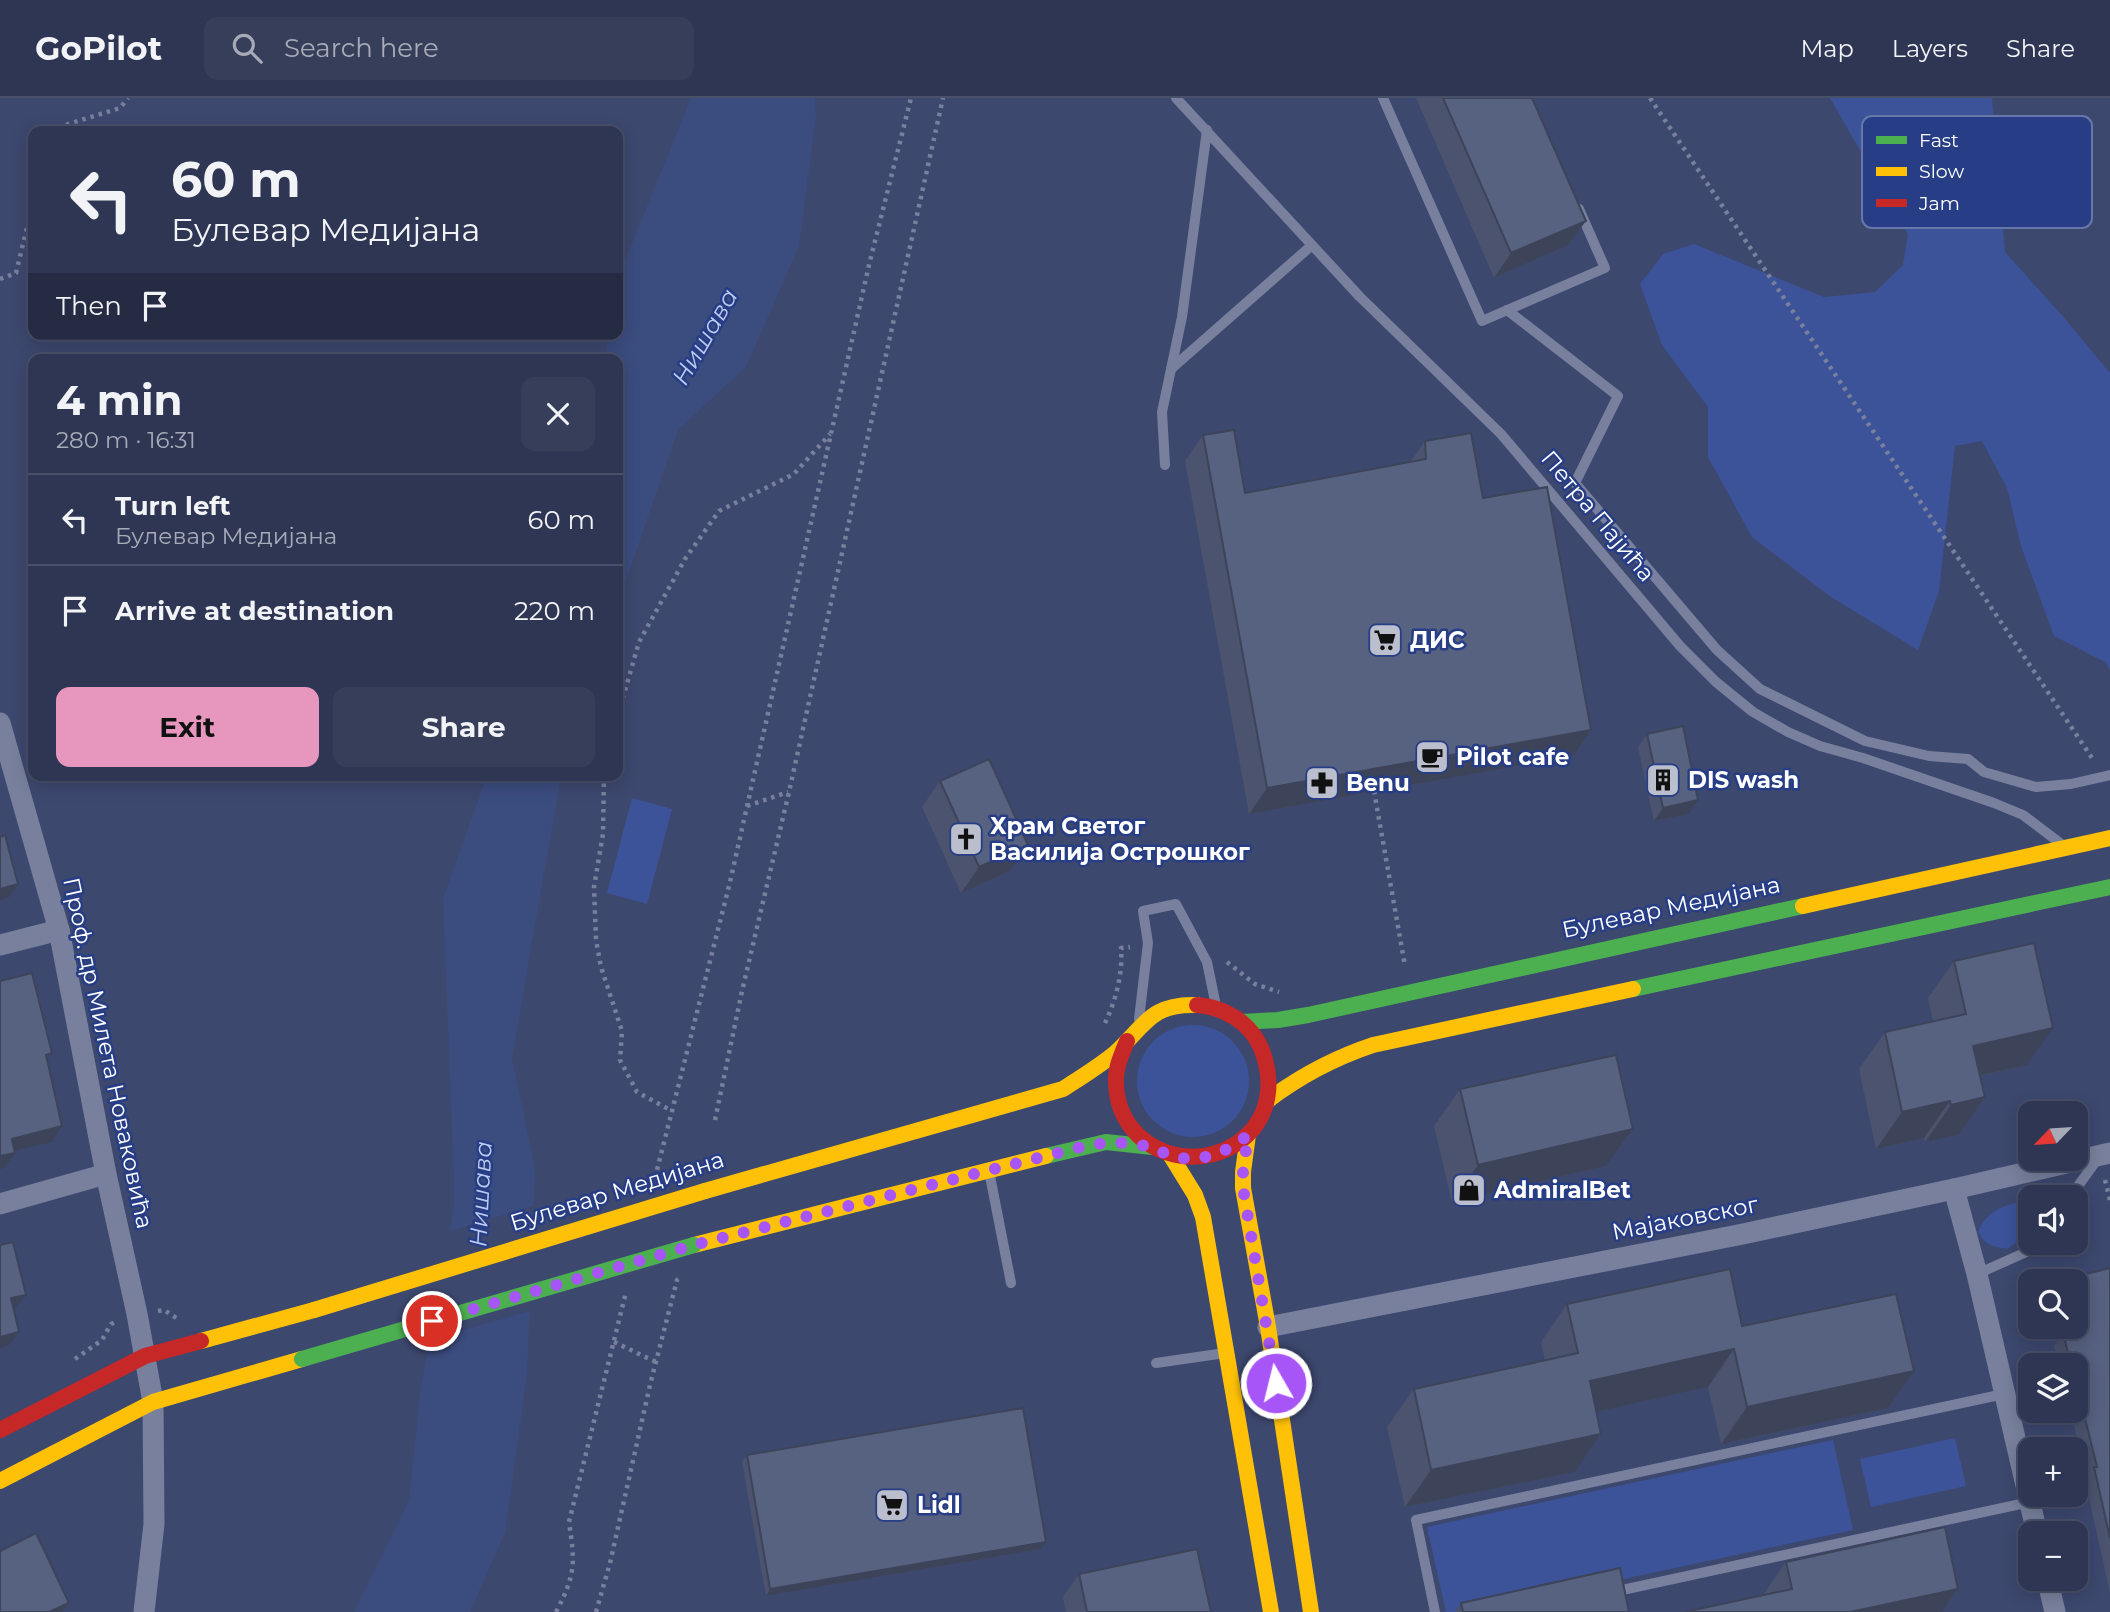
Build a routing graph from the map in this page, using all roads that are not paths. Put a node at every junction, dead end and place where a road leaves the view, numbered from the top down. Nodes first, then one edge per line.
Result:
1 (1176, 98) edge
2 (1383, 98) edge
3 (1207, 130) junction
4 (1573, 195) edge
5 (1311, 246) junction
6 (1507, 310) junction
7 (1171, 369) junction
8 (1165, 465) dead end
9 (0, 723) edge
10 (2107, 776) edge
11 (2110, 838) edge
12 (2065, 847) junction
13 (2110, 887) edge
14 (59, 930) junction
15 (0, 945) edge
16 (1217, 1009) junction
17 (1242, 1023) junction
18 (1137, 1027) junction
19 (1127, 1041) junction
20 (1267, 1101) junction
21 (1248, 1135) junction
22 (1152, 1147) junction
23 (2105, 1154) edge
24 (1171, 1156) junction
25 (989, 1171) junction
26 (106, 1174) junction
27 (2080, 1185) edge
28 (1954, 1189) junction
29 (0, 1204) edge
30 (2020, 1255) edge
31 (1977, 1274) junction
32 (1011, 1283) dead end
33 (1268, 1327) junction
34 (1228, 1352) junction
35 (145, 1356) junction
36 (1156, 1363) dead end
37 (2004, 1394) junction
38 (153, 1402) junction
39 (0, 1430) edge
40 (2018, 1452) edge
41 (0, 1481) edge
42 (2018, 1505) edge
43 (2050, 1591) edge
44 (1603, 1594) edge
45 (144, 1612) edge
46 (1271, 1612) edge
47 (1311, 1612) edge
48 (1436, 1612) edge
49 (2055, 1612) edge

1 - 3 lane, Петра Пајића
2 - 6 lane
3 - 5 lane, Петра Пајића
3 - 7 lane
4 - 6 lane
5 - 7 lane
5 - 12 lane, Петра Пајића
6 - 10 lane
7 - 8 lane
9 - 14 street, Проф. др Милета Новаковића
11 - 12 main road, Булевар Медијана
12 - 17 main road, Булевар Медијана
13 - 20 main road, Булевар Медијана
14 - 15 street
14 - 26 street, Проф. др Милета Новаковића
16 - 17 main road, Булевар Медијана
16 - 18 main road, Булевар Медијана
16 - 18 lane
17 - 20 main road, Булевар Медијана
18 - 19 main road, Булевар Медијана
19 - 22 main road, Булевар Медијана
19 - 35 main road, Булевар Медијана, bridge
20 - 21 main road, Булевар Медијана
21 - 24 main road, Булевар Медијана
21 - 33 main road
22 - 24 main road, Булевар Медијана
22 - 25 main road, Булевар Медијана
23 - 27 lane
23 - 28 street, Мајаковског
24 - 34 main road
25 - 32 lane
25 - 38 main road, Булевар Медијана, bridge
26 - 29 street
26 - 35 street, Проф. др Милета Новаковића
28 - 31 street
28 - 33 street, Мајаковског
30 - 31 lane
31 - 37 street
33 - 47 main road
34 - 36 lane
34 - 46 main road
35 - 38 street, Проф. др Милета Новаковића
35 - 39 main road, Булевар Медијана
37 - 40 street
37 - 48 lane
38 - 41 main road, Булевар Медијана
38 - 45 street
42 - 44 lane
43 - 49 street

